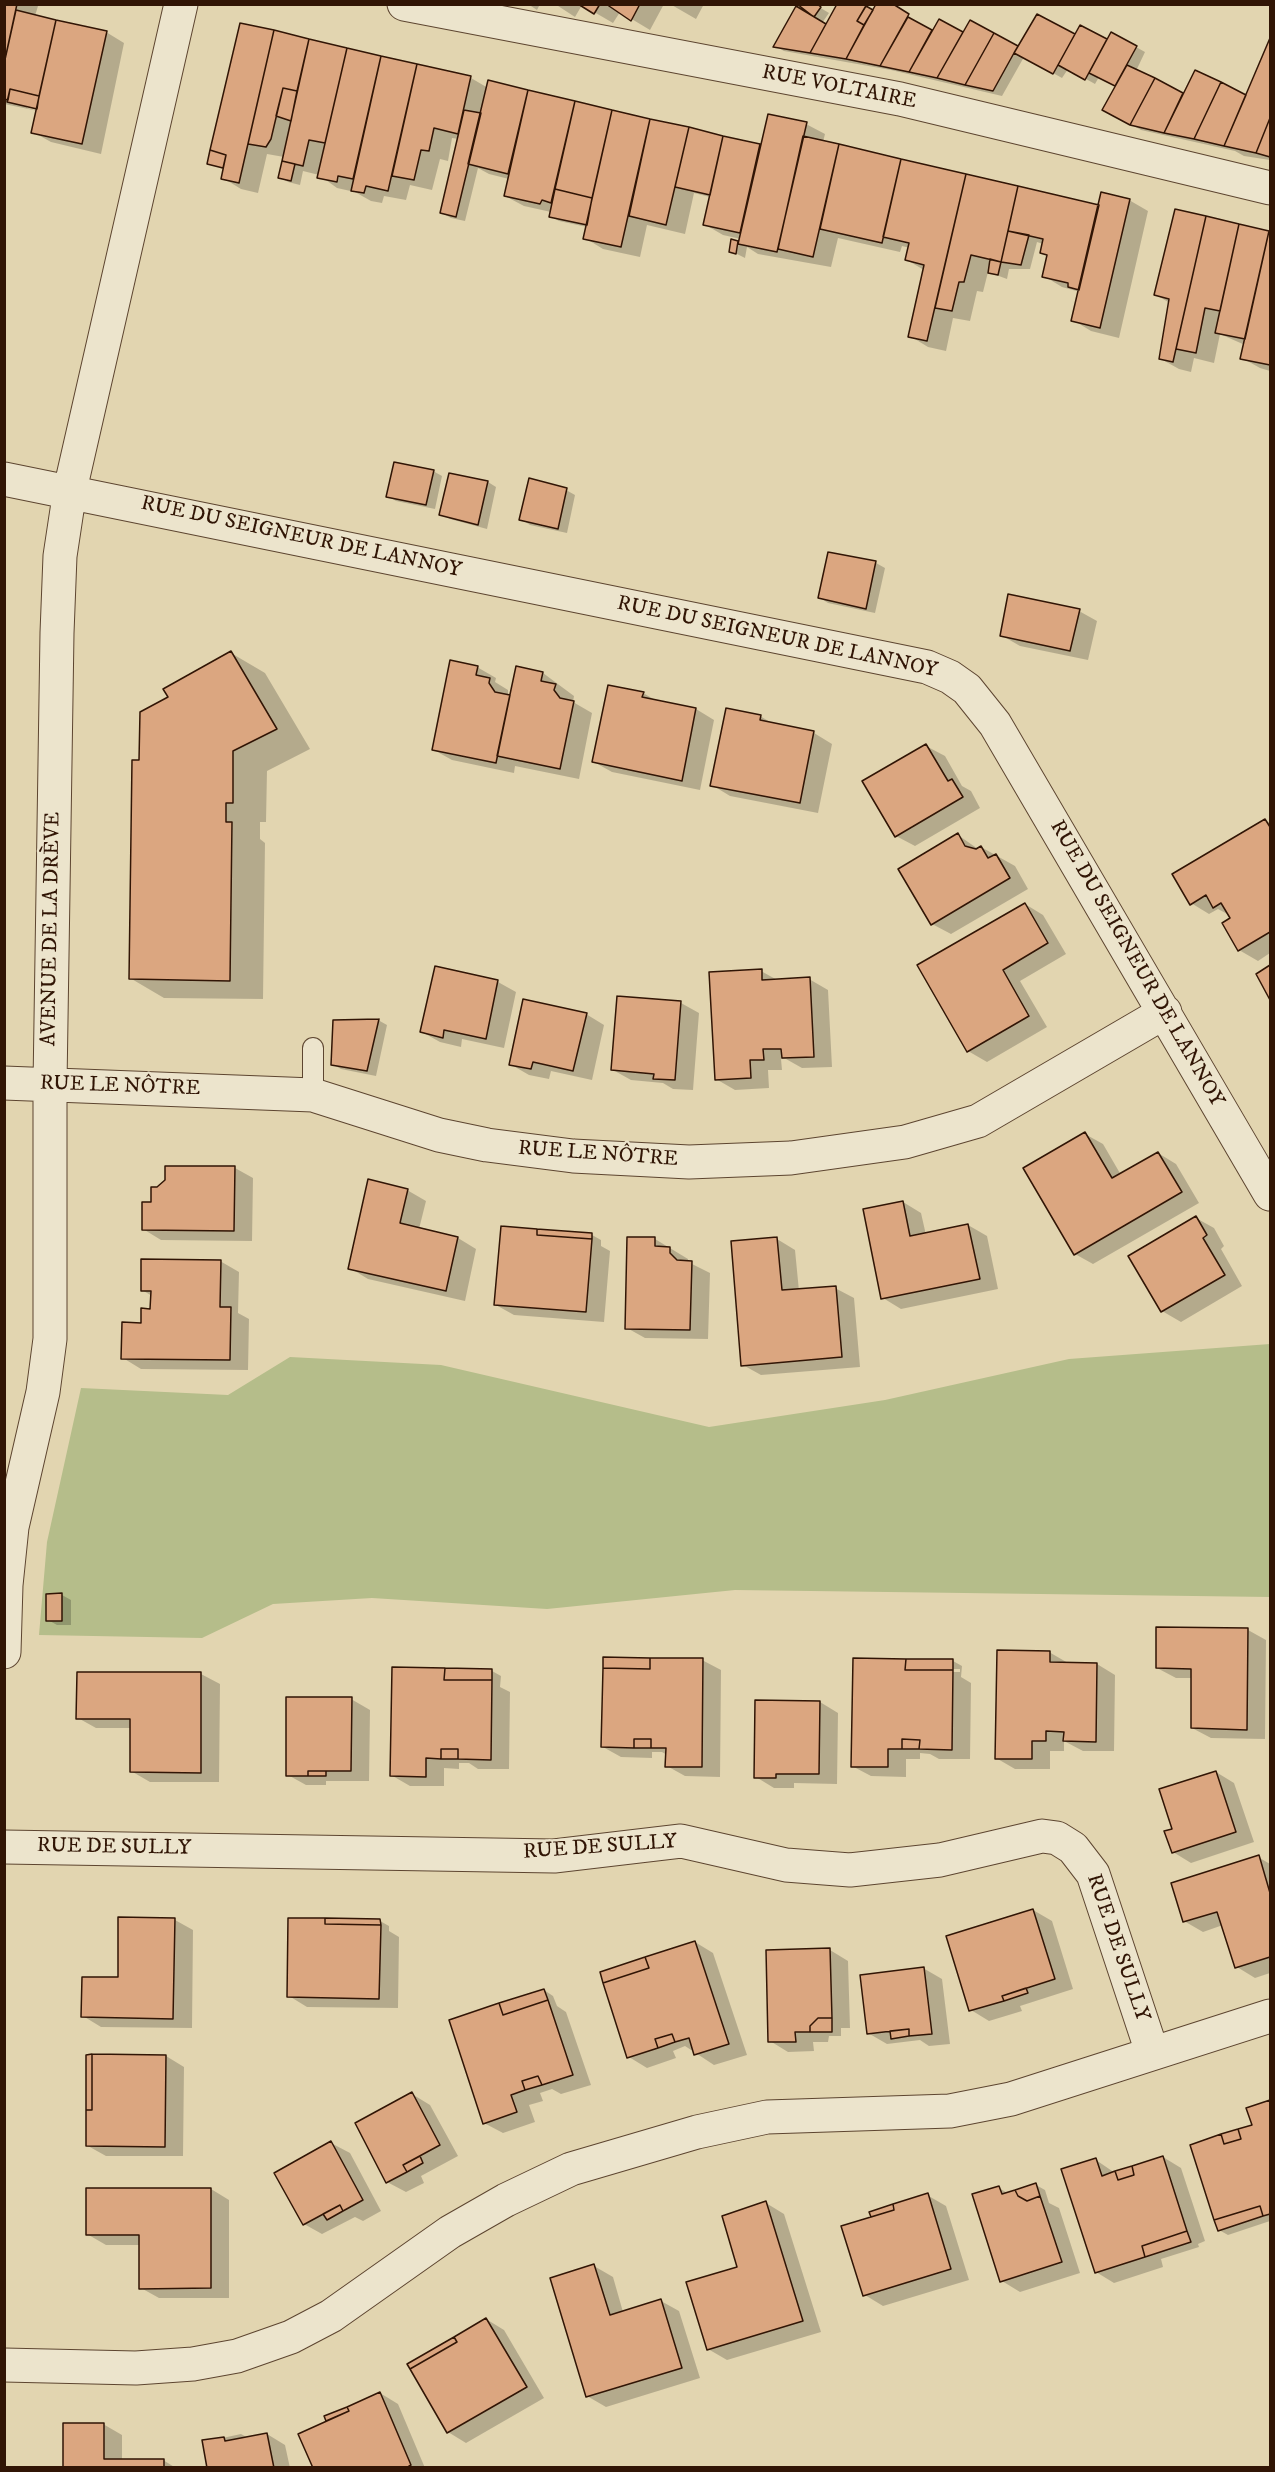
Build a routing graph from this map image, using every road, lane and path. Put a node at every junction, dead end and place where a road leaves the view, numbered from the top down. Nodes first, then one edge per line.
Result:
1 (181, 4) edge
2 (404, 4) edge
3 (1270, 188) edge
4 (4, 479) edge
5 (70, 490) junction
6 (1164, 1012) junction
7 (313, 1048) dead end
8 (4, 1083) edge
9 (50, 1084) junction
10 (313, 1095) junction
11 (1270, 1194) edge
12 (4, 1652) edge
13 (4, 1847) edge
14 (1270, 2016) edge
15 (1152, 2052) junction
16 (4, 2365) edge

1 - 5 street, AVENUE DE LA DRÈVE
2 - 3 street, RUE VOLTAIRE
4 - 5 street, RUE DU SEIGNEUR DE LANNOY
5 - 6 street, RUE DU SEIGNEUR DE LANNOY
5 - 9 street, AVENUE DE LA DRÈVE
6 - 10 street, RUE LE NÔTRE
6 - 11 street, RUE DU SEIGNEUR DE LANNOY
7 - 10 lane
8 - 9 street, RUE LE NÔTRE
9 - 10 street, RUE LE NÔTRE
9 - 12 street, AVENUE DE LA DRÈVE
13 - 15 street, RUE DE SULLY
14 - 15 street
15 - 16 street

